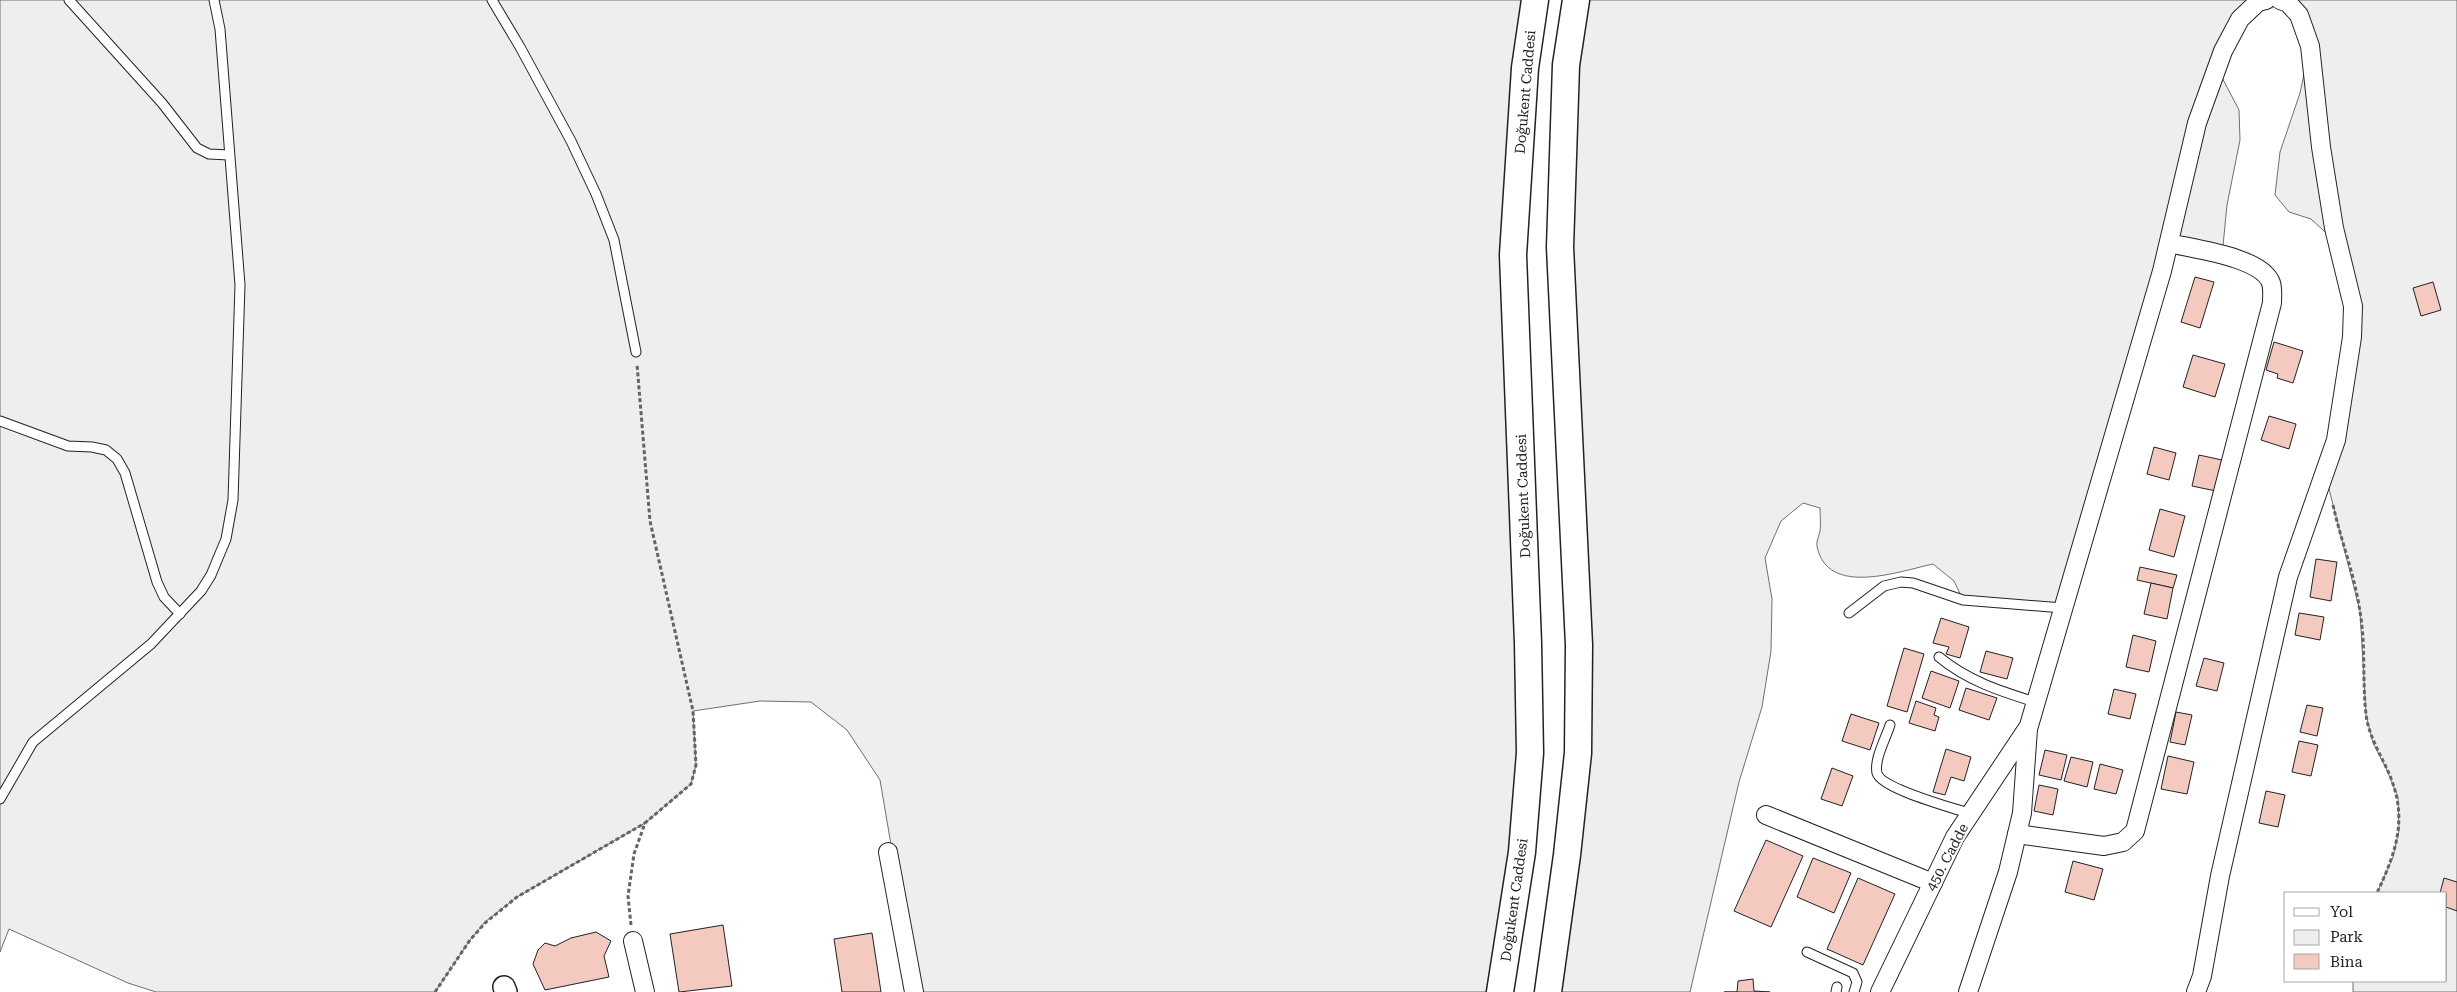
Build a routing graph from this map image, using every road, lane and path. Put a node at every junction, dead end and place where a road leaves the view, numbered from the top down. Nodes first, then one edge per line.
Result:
1 (68, 0) edge
2 (214, 0) edge
3 (492, 0) edge
4 (1535, 0) edge
5 (1576, 0) edge
6 (2266, 0) edge
7 (2280, 0) edge
8 (229, 155) junction
9 (2168, 243) junction
10 (636, 352) joint
11 (0, 421) edge
12 (2331, 497) dead end
13 (2063, 608) junction
14 (180, 614) junction
15 (1849, 614) dead end
16 (1939, 657) dead end
17 (2035, 702) junction
18 (1890, 725) dead end
19 (2028, 729) junction
20 (0, 799) edge
21 (1971, 814) junction
22 (1766, 815) dead end
23 (645, 823) junction
24 (2017, 834) junction
25 (888, 852) dead end
26 (1933, 883) junction
27 (2377, 892) edge
28 (633, 941) joint
29 (1807, 952) dead end
30 (435, 992) edge
31 (645, 992) edge
32 (914, 992) edge
33 (1500, 992) edge
34 (1548, 992) edge
35 (1854, 992) edge
36 (1880, 992) edge
37 (1968, 992) edge
38 (2196, 992) edge

1 - 8 lane
2 - 8 lane
3 - 10 lane
4 - 33 main road, Doğukent Caddesi
5 - 34 main road
6 - 9 street
7 - 38 street
8 - 14 lane
9 - 13 street
9 - 24 street
10 - 23 path
11 - 14 lane
12 - 27 path
13 - 15 lane
13 - 17 street
14 - 20 lane
16 - 17 lane
17 - 19 street
18 - 21 lane
19 - 21 street, 450. Cadde
19 - 24 street
21 - 26 street, 450. Cadde
22 - 26 street
23 - 28 path
23 - 30 path
24 - 37 street
25 - 32 street
26 - 36 street, 450. Cadde
28 - 31 street
29 - 35 lane

